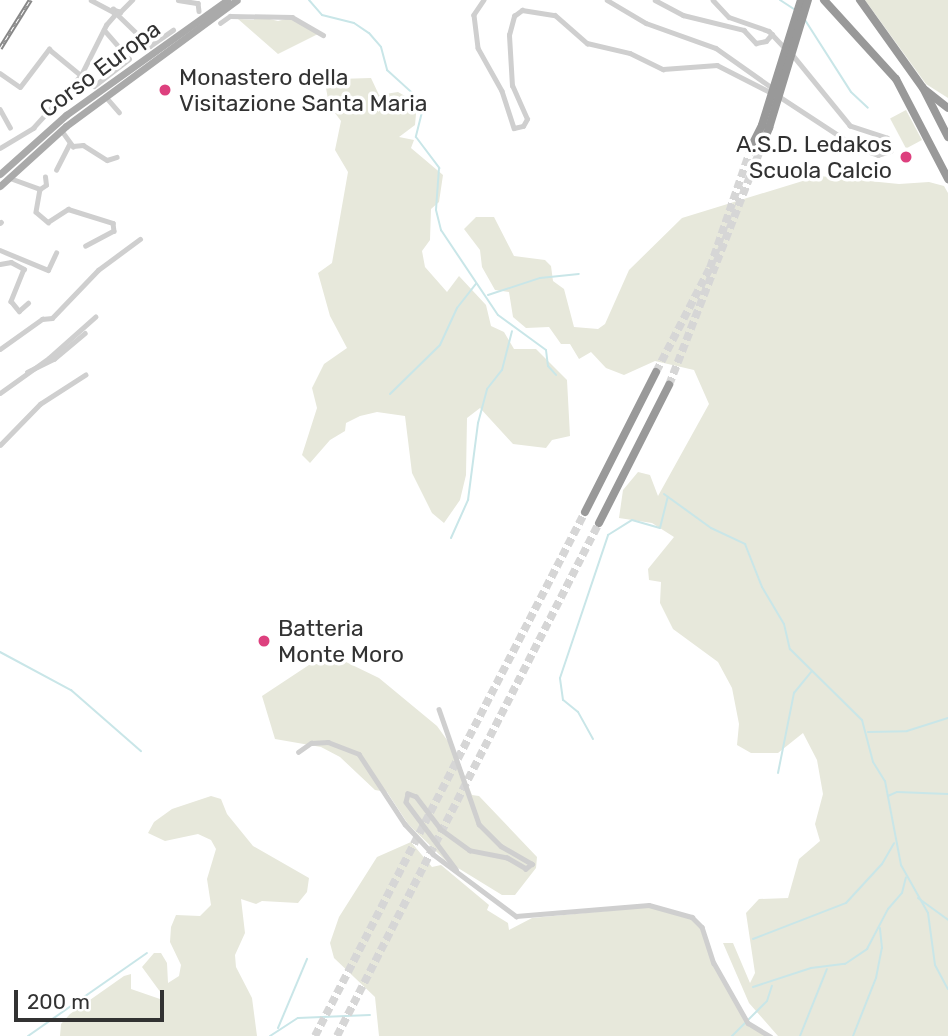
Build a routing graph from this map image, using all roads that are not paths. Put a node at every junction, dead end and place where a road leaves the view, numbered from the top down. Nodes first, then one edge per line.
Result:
1 (91, 0) edge
2 (121, 0) edge
3 (132, 0) edge
4 (178, 0) edge
5 (227, 0) edge
6 (237, 0) edge
7 (484, 0) edge
8 (607, 0) edge
9 (655, 0) edge
10 (713, 0) edge
11 (801, 0) edge
12 (808, 0) edge
13 (824, 0) edge
14 (860, 0) edge
15 (199, 11) dead end
16 (115, 12) junction
17 (220, 23) dead end
18 (104, 30) junction
19 (173, 30) dead end
20 (772, 34) junction
21 (323, 35) dead end
22 (0, 73) edge
23 (81, 75) junction
24 (923, 88) junction
25 (106, 97) junction
26 (788, 101) junction
27 (946, 104) edge
28 (0, 109) edge
29 (118, 112) dead end
30 (10, 127) dead end
31 (765, 127) junction
32 (63, 132) junction
33 (948, 137) edge
34 (757, 146) tunnel mouth
35 (0, 148) edge
36 (117, 157) dead end
37 (56, 170) dead end
38 (0, 174) edge
39 (45, 177) dead end
40 (9, 178) junction
41 (948, 179) edge
42 (0, 186) edge
43 (40, 189) junction
44 (140, 240) dead end
45 (86, 246) dead end
46 (0, 250) edge
47 (56, 253) dead end
48 (0, 264) edge
49 (28, 303) dead end
50 (95, 317) dead end
51 (85, 333) dead end
52 (0, 349) edge
53 (26, 372) junction
54 (656, 372) tunnel mouth
55 (85, 375) dead end
56 (669, 385) tunnel mouth
57 (0, 393) edge
58 (0, 445) edge
59 (585, 512) tunnel mouth
60 (599, 523) tunnel mouth
61 (439, 709) dead end
62 (298, 752) dead end
63 (463, 878) junction
64 (769, 1036) edge

1 - 16 street
2 - 16 street
3 - 16 street
4 - 15 street
5 - 38 main road, Corso Europa
6 - 25 main road, Corso Europa
7 - 26 street
8 - 26 street
9 - 20 street
10 - 20 street
11 - 31 highway, bridge
12 - 31 highway, bridge
13 - 41 highway
14 - 24 highway
16 - 18 street
16 - 19 street
17 - 21 street
18 - 23 street
18 - 23 street
20 - 26 street
22 - 23 street
23 - 35 street
24 - 27 highway
24 - 33 highway
25 - 29 street
25 - 32 main road, Corso Europa
28 - 30 street
31 - 34 highway
32 - 36 street, Corso Europa
32 - 37 street, Corso Europa
32 - 40 main road, Corso Europa
39 - 43 street
40 - 42 main road, Corso Europa
40 - 43 street
43 - 45 street
44 - 52 street
46 - 47 street
48 - 49 street
50 - 53 street
51 - 53 street
53 - 57 street
54 - 59 highway
55 - 58 street
56 - 60 highway
61 - 63 street
62 - 63 street
63 - 64 street

